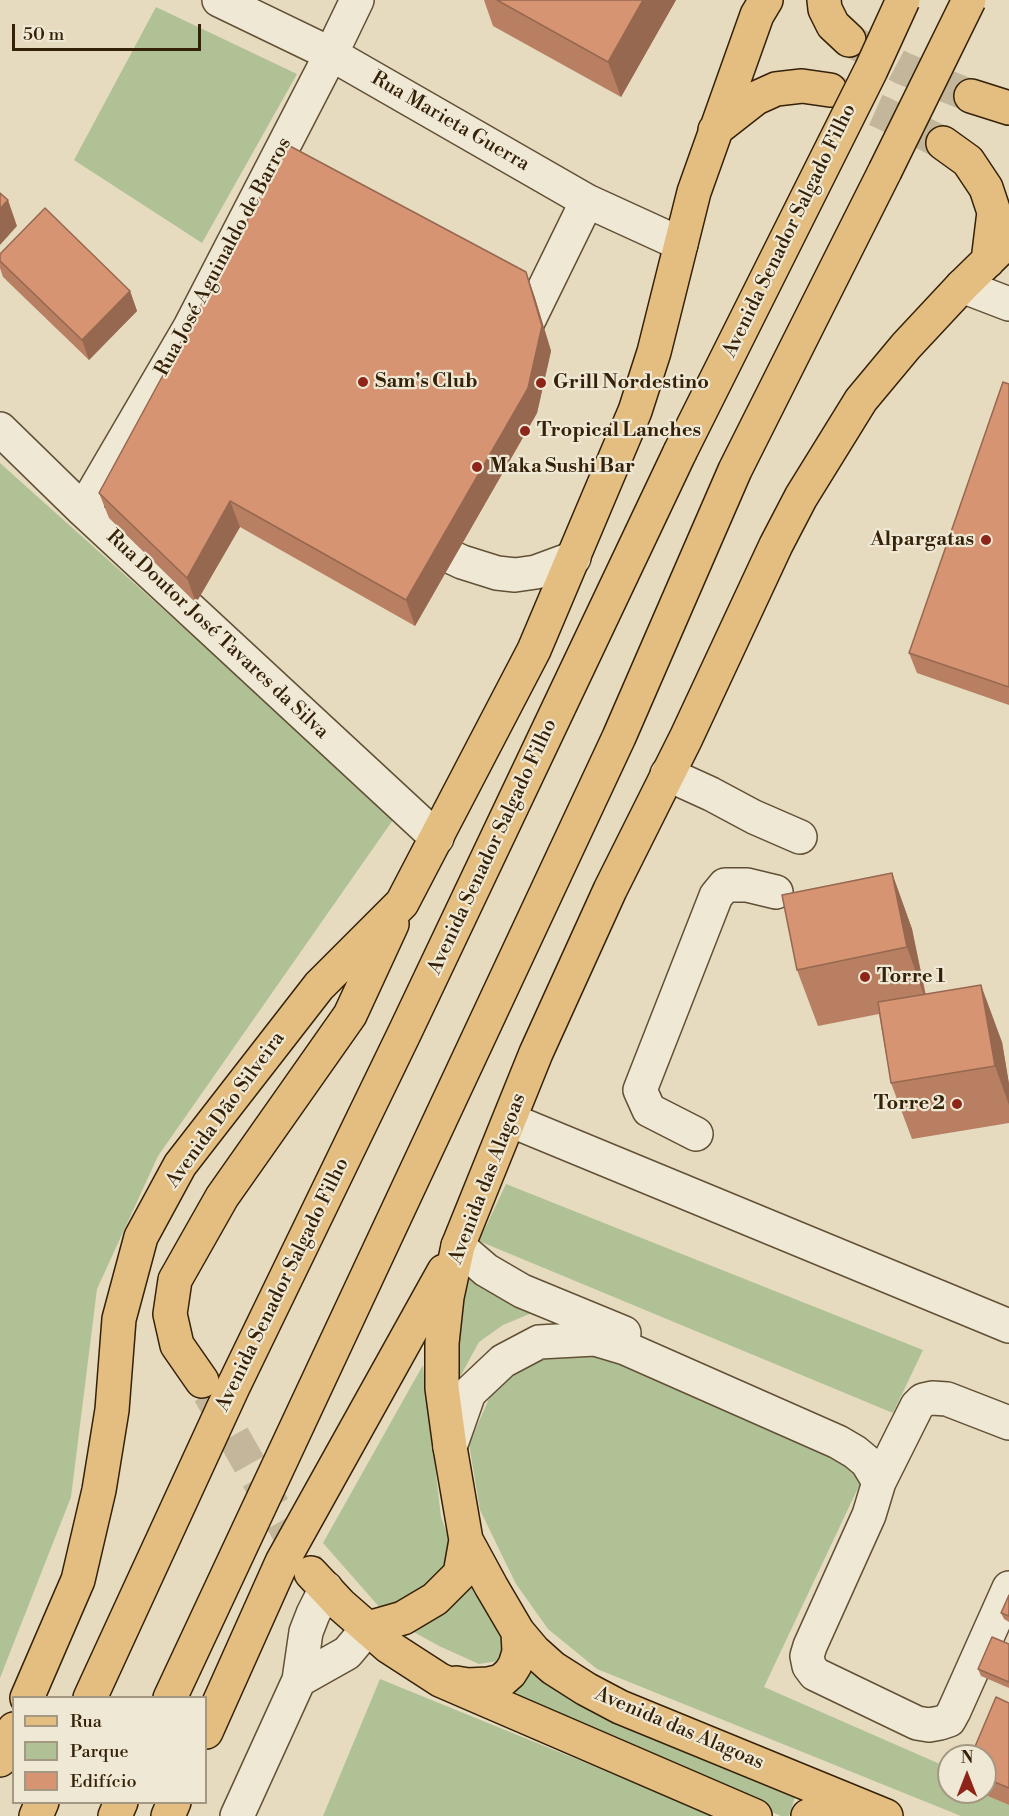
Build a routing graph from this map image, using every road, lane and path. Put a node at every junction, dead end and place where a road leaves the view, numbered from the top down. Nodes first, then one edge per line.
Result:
1 (219, 0) edge
2 (357, 0) edge
3 (766, 0) edge
4 (824, 0) edge
5 (903, 0) edge
6 (969, 0) edge
7 (849, 40) tunnel mouth
8 (331, 54) junction
9 (830, 90) tunnel mouth
10 (971, 96) tunnel mouth
11 (1009, 108) edge
12 (715, 130) junction
13 (943, 143) tunnel mouth
14 (586, 201) junction
15 (681, 244) junction
16 (998, 251) edge
17 (962, 286) junction
18 (1009, 304) edge
19 (496, 309) edge
20 (527, 324) junction
21 (507, 364) edge
22 (0, 429) edge
23 (83, 510) junction
24 (434, 512) edge
25 (574, 558) junction
26 (667, 774) junction
27 (800, 837) dead end
28 (437, 838) junction
29 (776, 892) dead end
30 (402, 903) junction
31 (510, 1120) junction
32 (696, 1134) dead end
33 (458, 1246) junction
34 (1009, 1326) edge
35 (202, 1381) tunnel mouth
36 (1009, 1423) edge
37 (898, 1446) junction
38 (450, 1447) junction
39 (879, 1482) junction
40 (466, 1540) junction
41 (319, 1580) joint
42 (1009, 1588) edge
43 (368, 1628) junction
44 (518, 1632) junction
45 (299, 1680) junction
46 (440, 1680) junction
47 (28, 1696) edge
48 (91, 1696) edge
49 (171, 1696) edge
50 (207, 1730) edge
51 (12, 1733) edge
52 (0, 1760) edge
53 (237, 1816) edge
54 (755, 1816) edge
55 (808, 1816) edge
56 (859, 1816) edge
57 (886, 1816) edge

1 - 8 street, Rua Marieta Guerra
2 - 8 street, Rua José Aguinaldo de Barros
3 - 12 main road
4 - 7 main road
5 - 48 main road, Avenida Senador Salgado Filho, bridge
6 - 49 main road, bridge
8 - 14 street, Rua Marieta Guerra
8 - 23 street, Rua José Aguinaldo de Barros
9 - 12 main road
10 - 11 main road
12 - 15 main road
13 - 16 main road
14 - 15 street, Rua Marieta Guerra
14 - 20 street
15 - 25 main road
16 - 17 main road
17 - 18 street
17 - 26 main road
19 - 20 street
20 - 21 street
22 - 23 street, Rua Doutor José Tavares da Silva
23 - 28 street, Rua Doutor José Tavares da Silva
24 - 25 street
25 - 28 main road, Avenida Dão Silveira
26 - 27 street
26 - 31 main road, Avenida das Alagoas
28 - 30 main road, Avenida Dão Silveira
29 - 32 street
30 - 35 main road
30 - 47 main road, Avenida Dão Silveira
31 - 33 main road, Avenida das Alagoas
31 - 34 street
33 - 37 street
33 - 38 main road, Avenida das Alagoas
33 - 50 main road
36 - 37 street
37 - 39 street
38 - 39 street
38 - 40 main road, Avenida das Alagoas
39 - 42 street
40 - 43 main road
40 - 44 main road, Avenida das Alagoas
41 - 43 main road
41 - 45 street
43 - 45 street
43 - 46 main road
44 - 46 main road
44 - 57 main road, Avenida das Alagoas
45 - 53 street
46 - 54 main road
51 - 52 main road
55 - 56 main road

